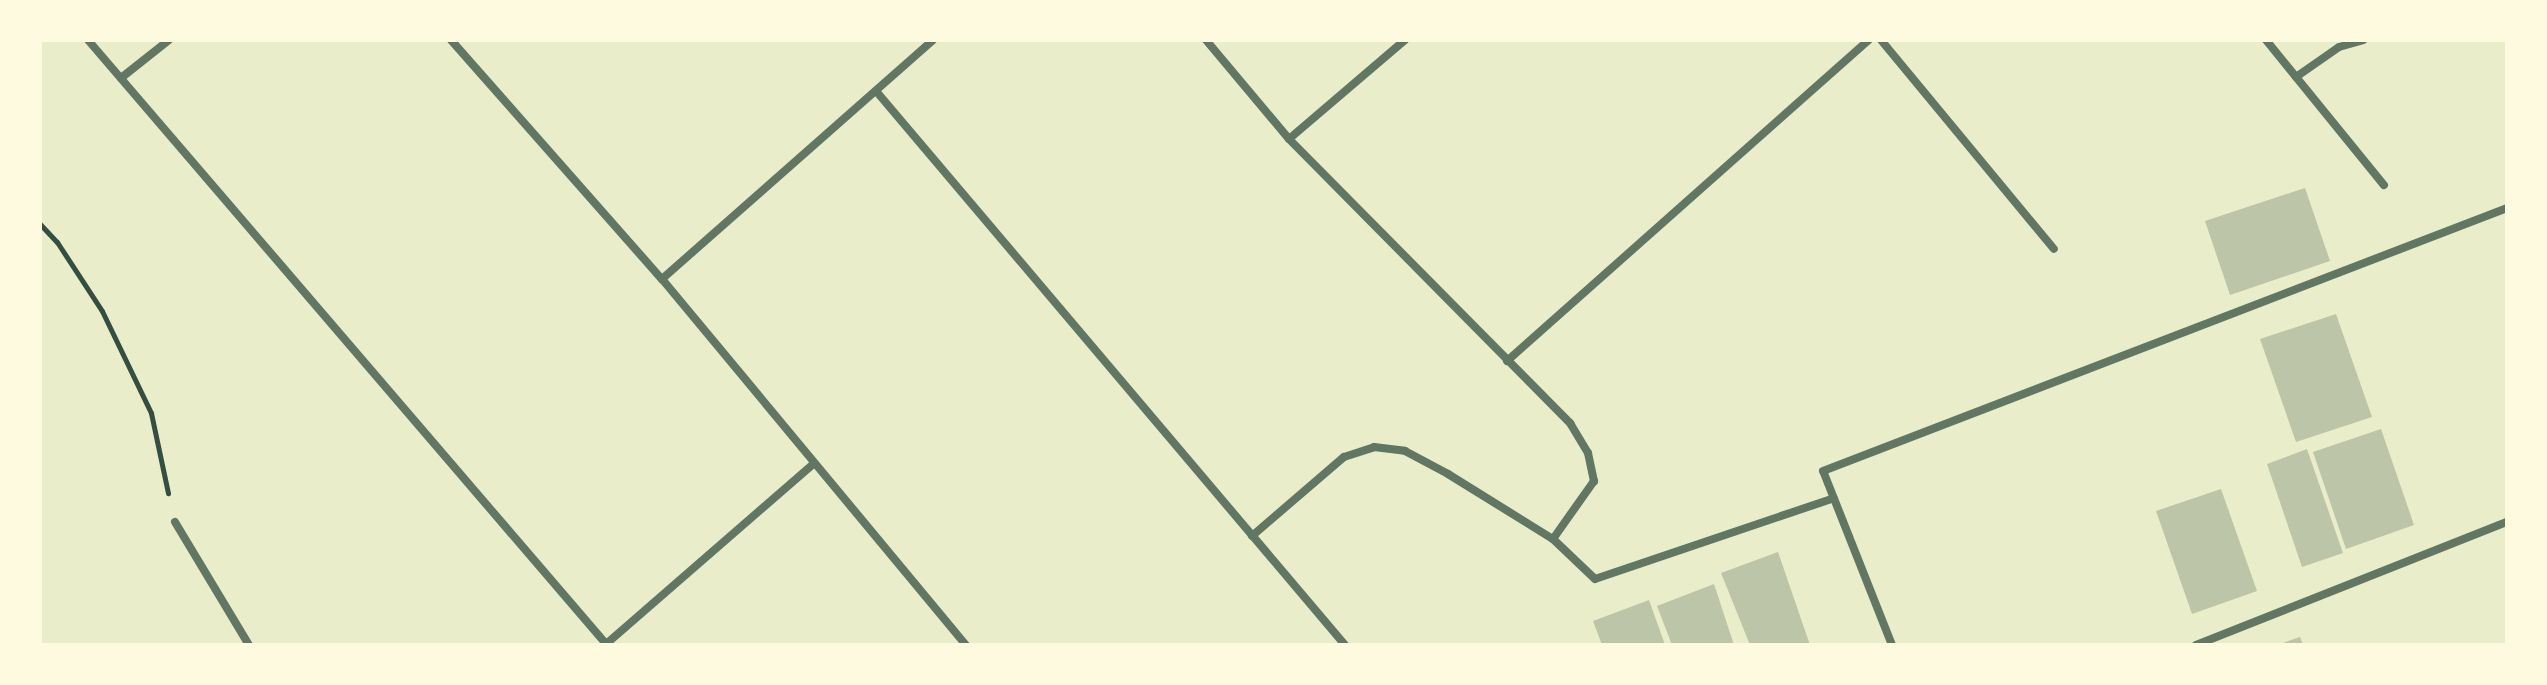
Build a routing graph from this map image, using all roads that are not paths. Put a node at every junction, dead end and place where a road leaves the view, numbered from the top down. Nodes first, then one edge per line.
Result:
1 (88, 40) edge
2 (169, 40) edge
3 (452, 40) edge
4 (933, 40) edge
5 (1206, 40) edge
6 (1405, 40) edge
7 (1869, 40) edge
8 (1881, 40) edge
9 (2266, 40) edge
10 (2363, 40) edge
11 (2296, 77) junction
12 (121, 78) junction
13 (876, 91) junction
14 (1289, 139) junction
15 (2384, 185) dead end
16 (2507, 208) edge
17 (2054, 249) dead end
18 (662, 279) junction
19 (1507, 361) junction
20 (813, 464) junction
21 (1834, 498) junction
22 (175, 522) road end
23 (2507, 522) edge
24 (1252, 536) junction
25 (1553, 539) junction
26 (249, 645) edge
27 (606, 645) edge
28 (966, 645) edge
29 (1345, 645) edge
30 (1892, 645) edge
31 (2196, 645) edge

1 - 12 street
2 - 12 street
3 - 18 street
4 - 13 street
5 - 14 street
6 - 14 street
7 - 19 street
8 - 17 street
9 - 11 street
10 - 11 street
11 - 15 street
12 - 27 street
13 - 18 street
13 - 24 street
14 - 19 street
16 - 21 street
18 - 20 street
19 - 25 street
20 - 27 street
20 - 28 street
21 - 25 street
21 - 30 street
22 - 26 street
23 - 31 street
24 - 25 street
24 - 29 street

